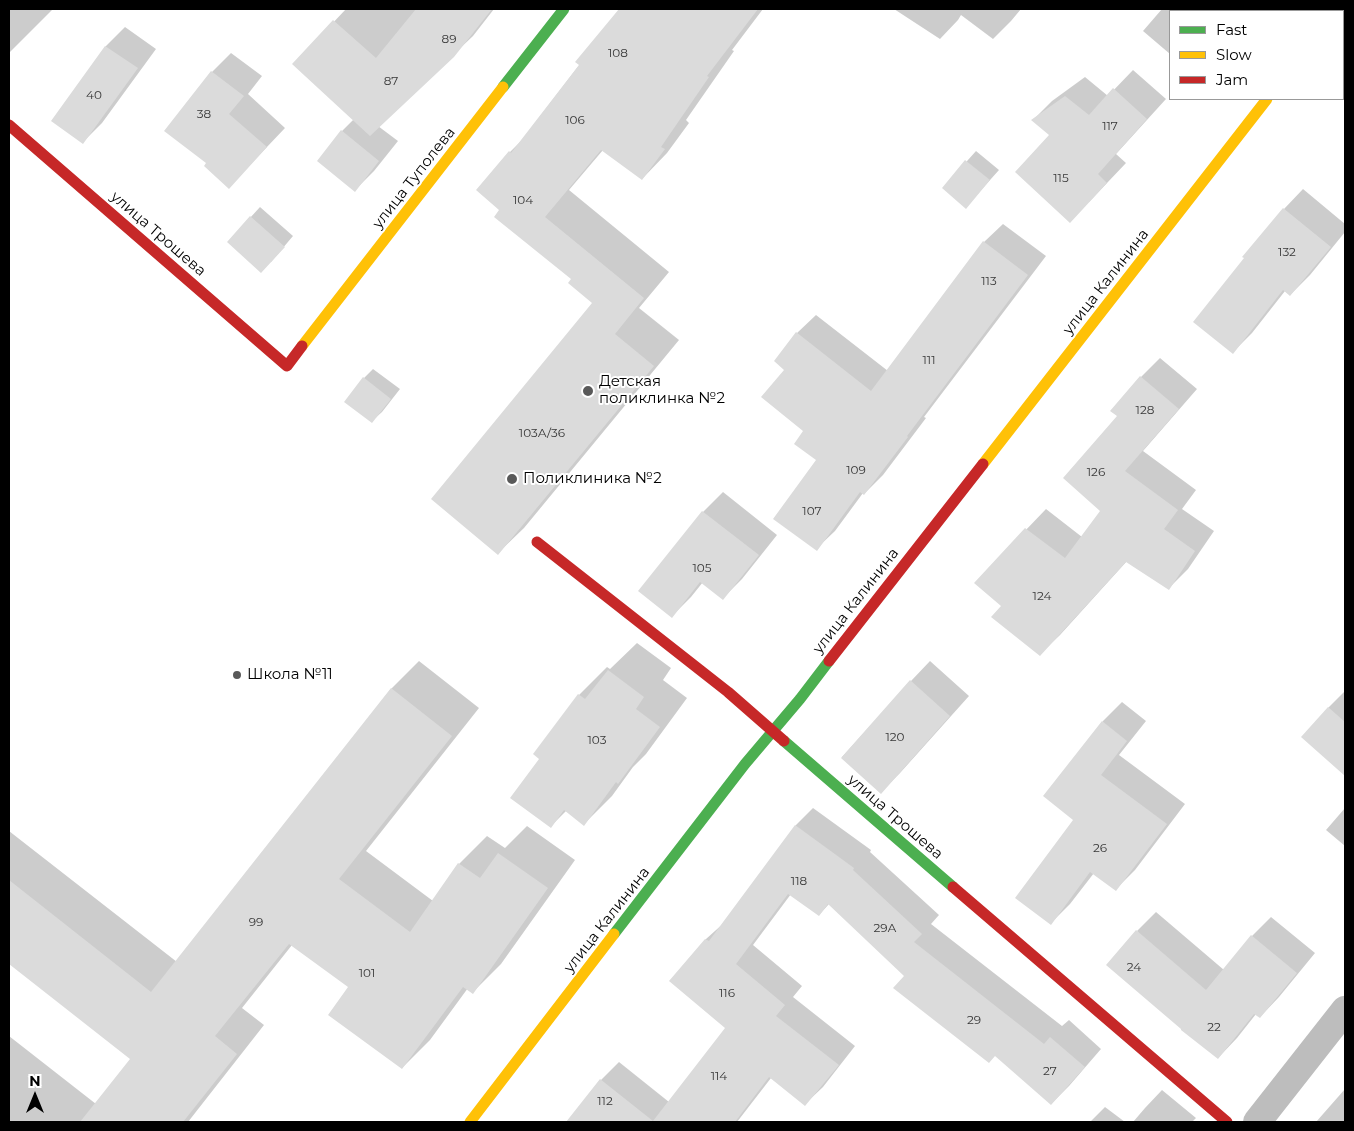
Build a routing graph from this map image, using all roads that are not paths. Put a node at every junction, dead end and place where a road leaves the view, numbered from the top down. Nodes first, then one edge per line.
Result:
1 (564, 9) edge
2 (1266, 100) edge
3 (9, 125) edge
4 (287, 366) joint
5 (537, 542) dead end
6 (772, 731) junction
7 (1345, 1010) edge
8 (470, 1122) edge
9 (1227, 1122) edge
10 (1257, 1122) edge

1 - 4 street, улица Туполева
2 - 6 street, улица Калинина
3 - 4 street, улица Трошева
5 - 6 street, улица Трошева
6 - 8 street, улица Калинина
6 - 9 street, улица Трошева
7 - 10 street

